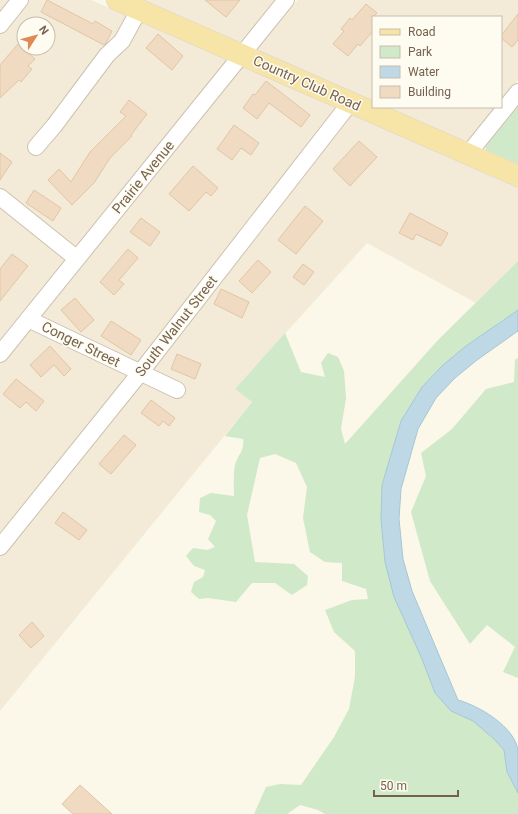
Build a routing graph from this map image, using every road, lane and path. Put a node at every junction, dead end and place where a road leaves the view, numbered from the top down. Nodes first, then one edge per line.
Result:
1 (20, 0) edge
2 (117, 0) edge
3 (286, 0) edge
4 (139, 10) junction
5 (0, 25) edge
6 (242, 54) junction
7 (518, 92) edge
8 (350, 103) junction
9 (36, 147) dead end
10 (468, 154) junction
11 (518, 176) edge
12 (0, 196) edge
13 (76, 258) junction
14 (28, 319) junction
15 (0, 354) edge
16 (140, 373) junction
17 (177, 390) dead end
18 (0, 548) edge

1 - 5 street
2 - 4 main road, Country Club Road
3 - 6 street, Prairie Avenue
4 - 6 main road, Country Club Road
4 - 9 street
6 - 8 main road, Country Club Road
6 - 13 street, Prairie Avenue
7 - 10 street
8 - 10 main road, Country Club Road
8 - 16 street, South Walnut Street
10 - 11 main road, Country Club Road
12 - 13 street
13 - 14 street, Prairie Avenue
14 - 15 street, Prairie Avenue
14 - 16 street, Conger Street
16 - 17 street, Conger Street
16 - 18 street, South Walnut Street

